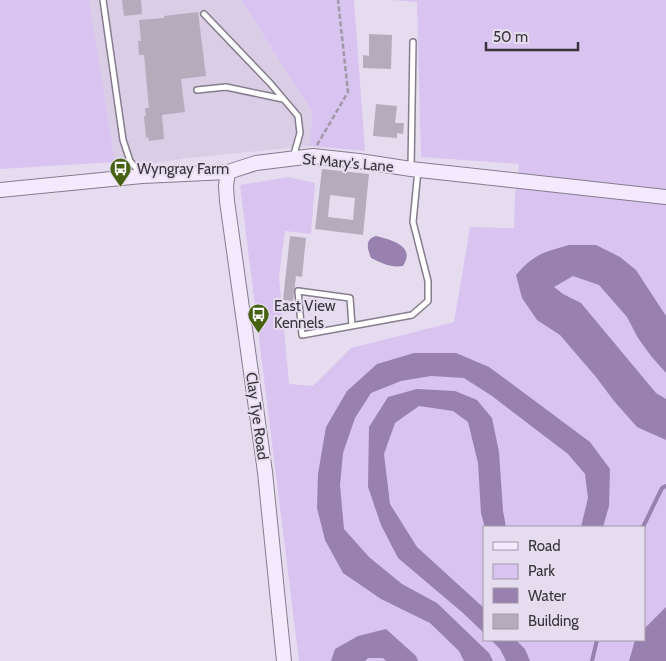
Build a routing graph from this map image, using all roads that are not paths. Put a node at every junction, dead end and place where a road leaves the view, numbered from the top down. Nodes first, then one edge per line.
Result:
1 (103, 0) edge
2 (204, 14) dead end
3 (413, 42) dead end
4 (197, 90) dead end
5 (284, 99) junction
6 (293, 158) junction
7 (415, 170) junction
8 (228, 172) junction
9 (142, 176) junction
10 (0, 190) edge
11 (666, 197) edge
12 (352, 326) junction
13 (284, 661) edge

1 - 9 lane
2 - 5 lane
3 - 7 lane
4 - 5 lane
5 - 6 lane
6 - 7 main road, St Mary's Lane
6 - 8 main road, St Mary's Lane
7 - 11 main road, St Mary's Lane
7 - 12 lane
8 - 9 main road, St Mary's Lane
8 - 13 main road, Clay Tye Road
9 - 10 main road, St Mary's Lane
12 - 12 lane

